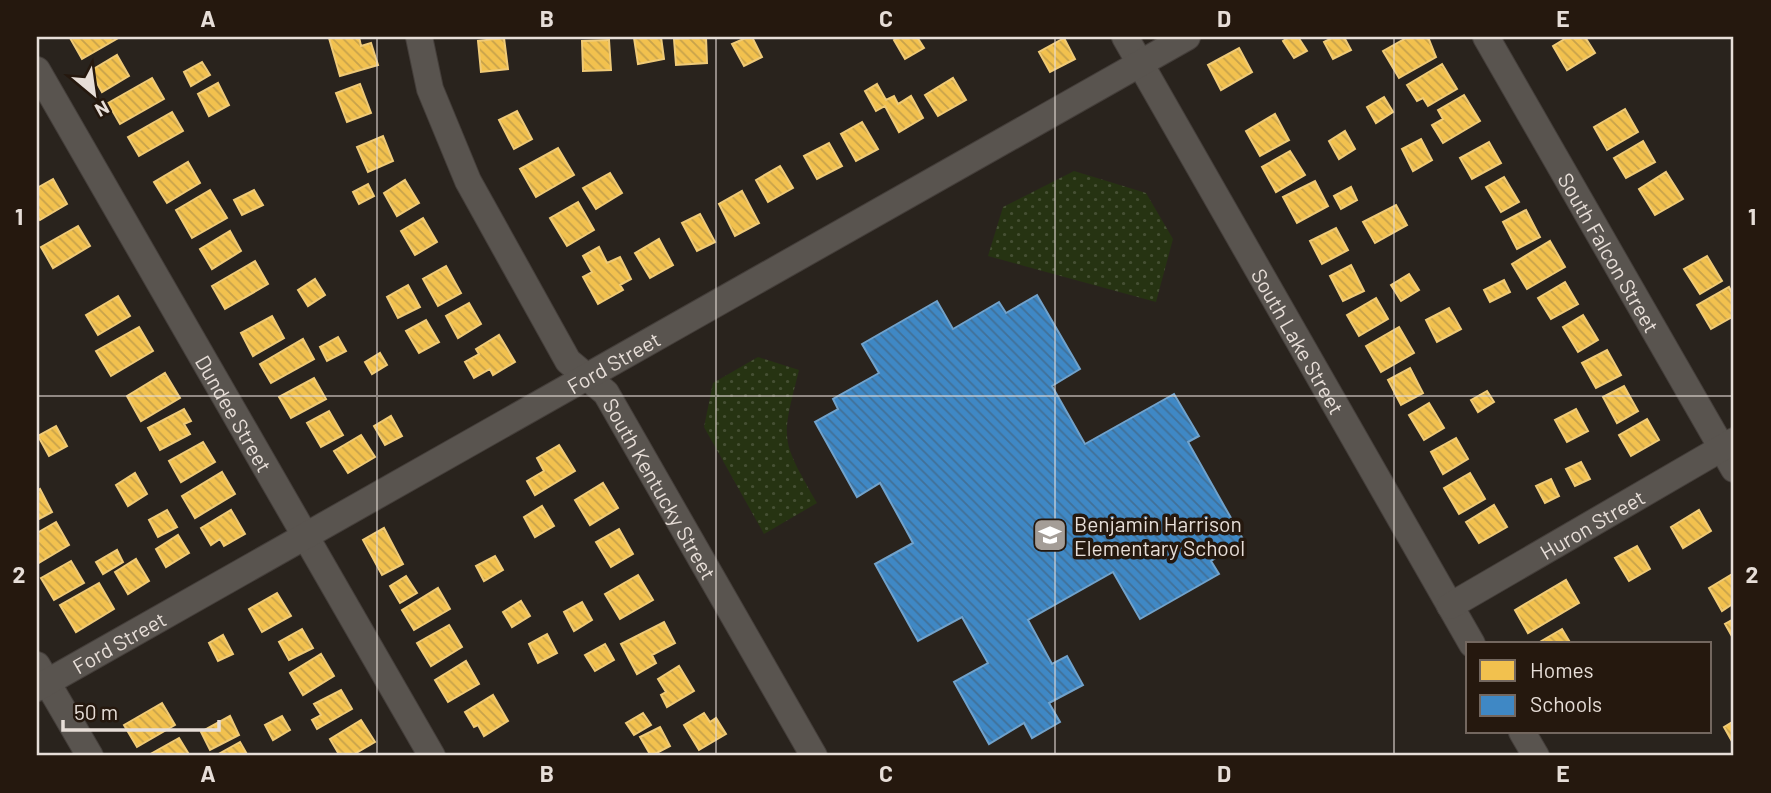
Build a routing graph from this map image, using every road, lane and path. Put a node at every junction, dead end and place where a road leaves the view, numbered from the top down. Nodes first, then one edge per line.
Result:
1 (419, 37) edge
2 (1125, 37) edge
3 (1187, 37) edge
4 (1486, 37) edge
5 (1140, 64) junction
6 (37, 70) edge
7 (586, 376) junction
8 (1730, 453) edge
9 (305, 536) junction
10 (1450, 606) junction
11 (1471, 642) edge
12 (40, 678) edge
13 (1523, 734) edge
14 (90, 756) edge
15 (432, 756) edge
16 (814, 756) edge
17 (1536, 756) edge

1 - 7 street, South Kentucky Street
2 - 5 street, South Lake Street
3 - 5 street, Ford Street
4 - 8 street, South Falcon Street
5 - 7 street, Ford Street
5 - 10 street, South Lake Street
6 - 9 street, Dundee Street
7 - 9 street, Ford Street
7 - 16 street, South Kentucky Street
8 - 10 street, Huron Street
9 - 12 street, Ford Street
9 - 15 street, Dundee Street
10 - 11 street, South Lake Street
12 - 14 street
13 - 17 street

